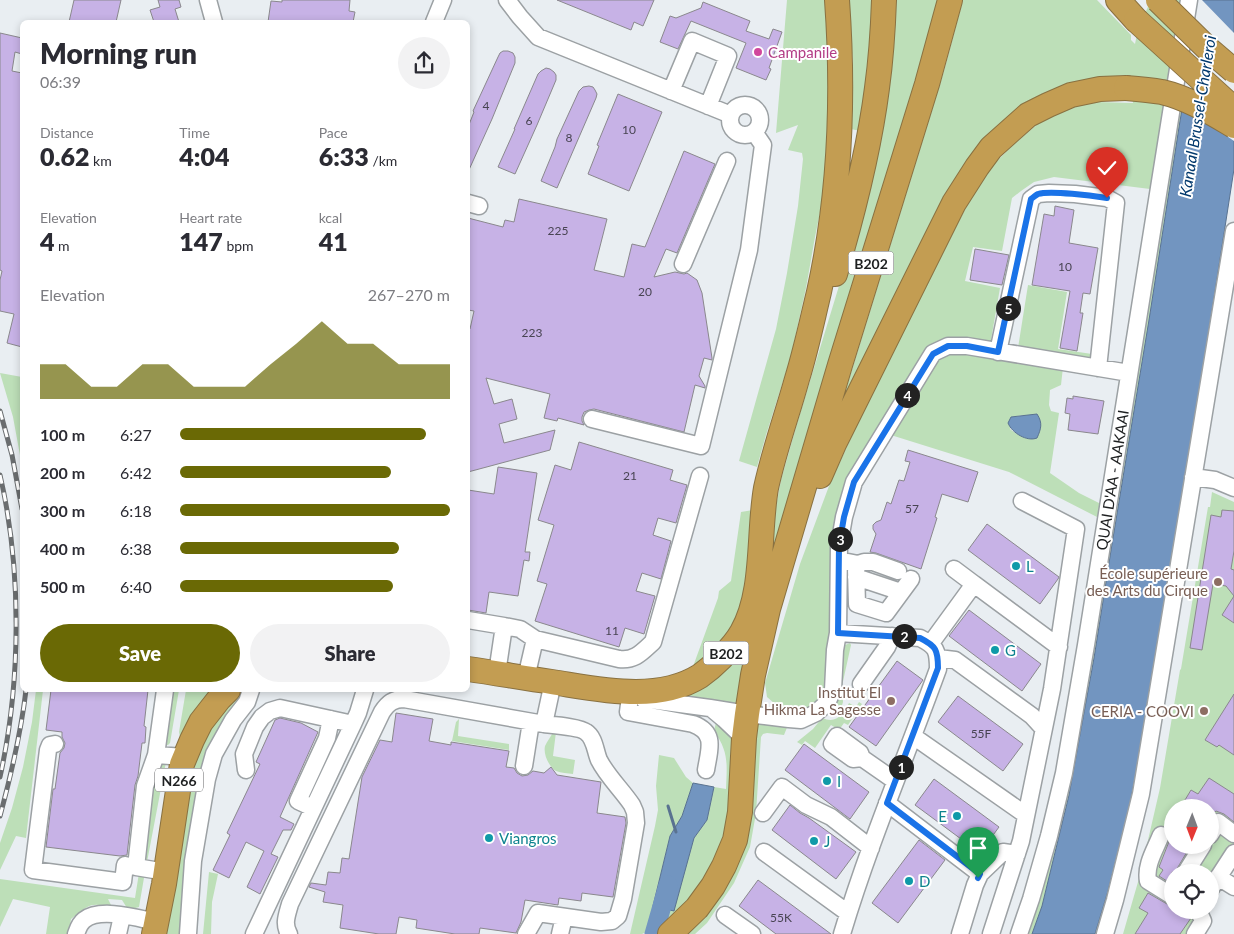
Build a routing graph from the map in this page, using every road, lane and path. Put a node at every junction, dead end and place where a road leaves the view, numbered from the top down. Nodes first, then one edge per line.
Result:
1 (208, 0) edge
2 (432, 0) edge
3 (443, 0) edge
4 (507, 0) edge
5 (837, 0) edge
6 (884, 0) edge
7 (950, 0) edge
8 (1118, 0) edge
9 (1158, 0) edge
10 (1180, 0) edge
11 (1189, 0) edge
12 (213, 20) edge
13 (424, 20) edge
14 (435, 20) edge
15 (1234, 52) edge
16 (1234, 71) edge
17 (671, 90) junction
18 (708, 106) junction
19 (1234, 109) edge
20 (1234, 126) edge
21 (1168, 131) junction
22 (727, 161) dead end
23 (1234, 231) edge
24 (1233, 247) edge
25 (683, 264) dead end
26 (998, 352) junction
27 (1098, 368) junction
28 (1129, 373) junction
29 (798, 377) junction
30 (592, 419) dead end
31 (700, 476) dead end
32 (1193, 477) junction
33 (1234, 488) edge
34 (1022, 501) dead end
35 (793, 526) junction
36 (838, 564) junction
37 (954, 569) dead end
38 (857, 571) junction
39 (974, 584) junction
40 (470, 620) edge
41 (504, 626) junction
42 (838, 633) junction
43 (892, 636) junction
44 (535, 639) junction
45 (931, 643) junction
46 (1059, 647) junction
47 (938, 658) junction
48 (470, 669) edge
49 (497, 673) junction
50 (753, 675) junction
51 (526, 678) junction
52 (554, 682) junction
53 (861, 684) dead end
54 (165, 692) edge
55 (226, 692) edge
56 (250, 692) edge
57 (364, 692) edge
58 (621, 694) junction
59 (710, 708) junction
60 (747, 714) junction
61 (782, 718) junction
62 (331, 719) junction
63 (537, 723) junction
64 (353, 724) junction
65 (1043, 728) junction
66 (913, 736) junction
67 (744, 738) junction
68 (55, 744) dead end
69 (156, 755) junction
70 (185, 757) junction
71 (862, 758) dead end
72 (524, 766) dead end
73 (246, 770) dead end
74 (706, 770) dead end
75 (895, 781) junction
76 (887, 803) junction
77 (313, 808) junction
78 (763, 813) dead end
79 (1026, 815) junction
80 (1219, 823) edge
81 (1234, 834) edge
82 (1161, 836) dead end
83 (871, 848) junction
84 (764, 852) dead end
85 (1234, 853) edge
86 (1017, 854) junction
87 (136, 867) junction
88 (980, 874) junction
89 (1219, 876) edge
90 (165, 878) junction
91 (1219, 885) edge
92 (1234, 887) edge
93 (1164, 890) edge
94 (266, 910) junction
95 (848, 913) junction
96 (725, 915) dead end
97 (122, 916) junction
98 (564, 917) junction
99 (1202, 919) edge
100 (287, 927) edge
101 (157, 930) edge
102 (673, 933) edge
103 (76, 934) edge
104 (118, 934) edge
105 (188, 934) edge
106 (254, 934) edge
107 (526, 934) edge
108 (560, 934) edge
109 (752, 934) edge
110 (842, 934) edge
111 (960, 934) edge
112 (991, 934) edge
113 (1020, 934) edge
114 (1105, 934) edge
115 (1195, 934) edge

1 - 12 street
2 - 13 street
3 - 14 street
4 - 17 street
5 - 29 highway, B202
6 - 29 highway, B202
7 - 35 highway, B202
8 - 19 highway, bridge
9 - 16 highway, bridge
10 - 15 highway
10 - 21 street
11 - 21 street, QUAI D'AA - AAKAAI
17 - 18 street
17 - 18 street
18 - 30 street
20 - 35 highway, B202, bridge
21 - 28 street, QUAI D'AA - AAKAAI
22 - 25 street
23 - 24 street
24 - 32 street
26 - 27 street
26 - 27 street
26 - 36 street
27 - 28 street
28 - 113 street, QUAI D'AA - AAKAAI
29 - 58 highway, B202
31 - 44 street
32 - 33 street
32 - 114 street
34 - 46 street
35 - 50 highway, B202
36 - 38 street
36 - 42 street
37 - 39 street
38 - 38 street
39 - 45 street
39 - 46 street
40 - 41 street
41 - 44 street
41 - 49 street
42 - 43 street
42 - 61 street
43 - 45 street
43 - 53 street
44 - 51 street
45 - 47 street
46 - 65 street
47 - 65 street
47 - 66 street
48 - 49 highway
49 - 51 highway
50 - 60 highway, B202
50 - 61 street
51 - 52 highway
52 - 58 highway
52 - 63 street
54 - 69 street
55 - 70 highway, N266
56 - 105 street, N266
57 - 64 street
58 - 59 street
58 - 74 street
59 - 60 street
59 - 67 street
60 - 61 street
60 - 67 highway, B202
62 - 64 street
62 - 73 street
62 - 77 street
63 - 72 street
63 - 98 street
63 - 100 street
64 - 77 street
65 - 79 street
66 - 75 street
66 - 79 street
67 - 102 highway, B202
68 - 87 street
69 - 70 street
69 - 87 street
70 - 90 highway, N266
71 - 75 street
75 - 76 street
76 - 83 street
76 - 88 street
77 - 94 street
78 - 83 street
79 - 86 street
80 - 81 street
82 - 93 street
83 - 95 street
84 - 95 street
85 - 89 street
86 - 88 street
86 - 112 street
87 - 90 street
88 - 111 street
90 - 101 highway, N266
91 - 92 street
94 - 100 street
94 - 106 street
95 - 110 street
96 - 109 street
97 - 101 street
97 - 103 street
97 - 104 street
98 - 107 street
98 - 108 street
99 - 115 street

